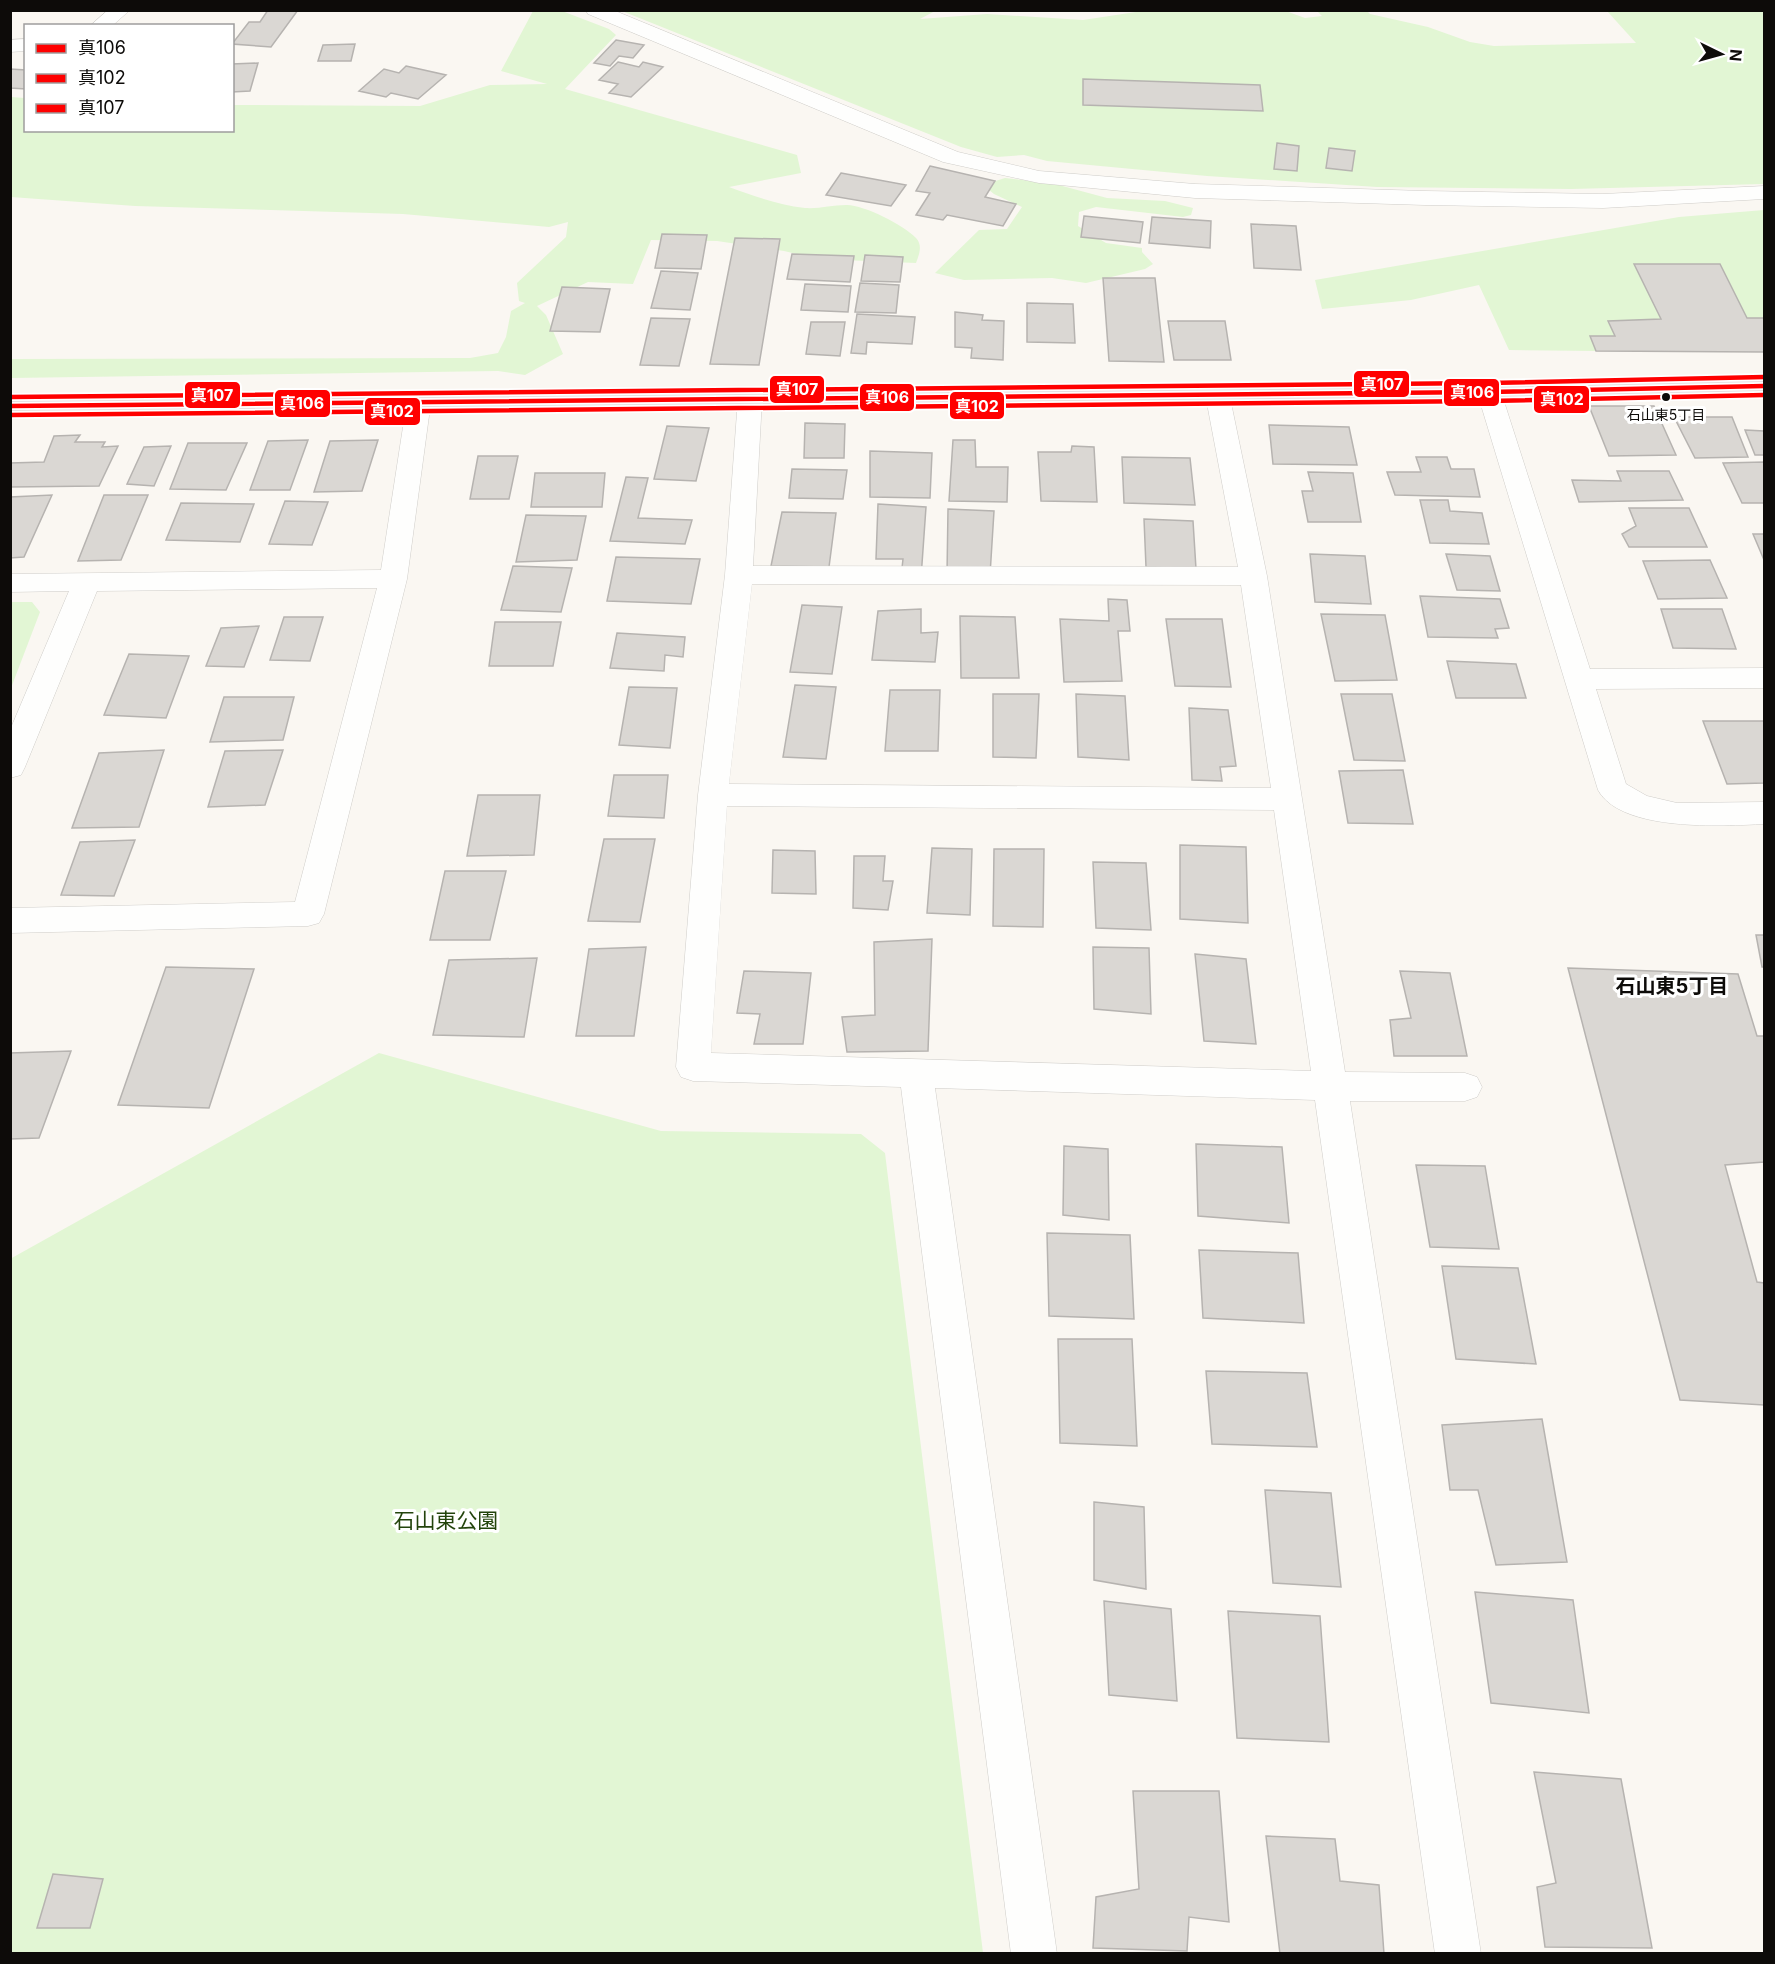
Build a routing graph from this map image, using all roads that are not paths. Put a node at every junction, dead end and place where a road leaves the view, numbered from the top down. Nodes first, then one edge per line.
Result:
1 (121, 10) edge
2 (596, 10) edge
3 (102, 24) edge
4 (1764, 193) edge
5 (1764, 386) edge
6 (1489, 392) junction
7 (1217, 393) junction
8 (750, 399) junction
9 (419, 401) junction
10 (10, 406) edge
11 (739, 575) junction
12 (1253, 576) junction
13 (393, 579) junction
14 (87, 581) junction
15 (10, 583) edge
16 (1764, 678) edge
17 (1580, 679) junction
18 (10, 767) edge
19 (713, 795) junction
20 (1288, 799) junction
21 (1764, 813) edge
22 (10, 921) edge
23 (916, 1074) junction
24 (1330, 1086) junction
25 (1465, 1087) dead end
26 (1034, 1953) edge
27 (1458, 1953) edge

1 - 3 street
2 - 4 street
5 - 6 highway
6 - 7 highway
6 - 17 street
7 - 8 highway
7 - 12 street
8 - 9 highway
8 - 11 street
9 - 10 highway
9 - 13 street
11 - 12 street
11 - 19 street
12 - 20 street
13 - 14 street
13 - 22 street
14 - 15 street
14 - 18 street
16 - 17 street
17 - 21 street
19 - 20 street
19 - 23 street
20 - 24 street
23 - 24 street
23 - 26 street
24 - 25 street
24 - 27 street

